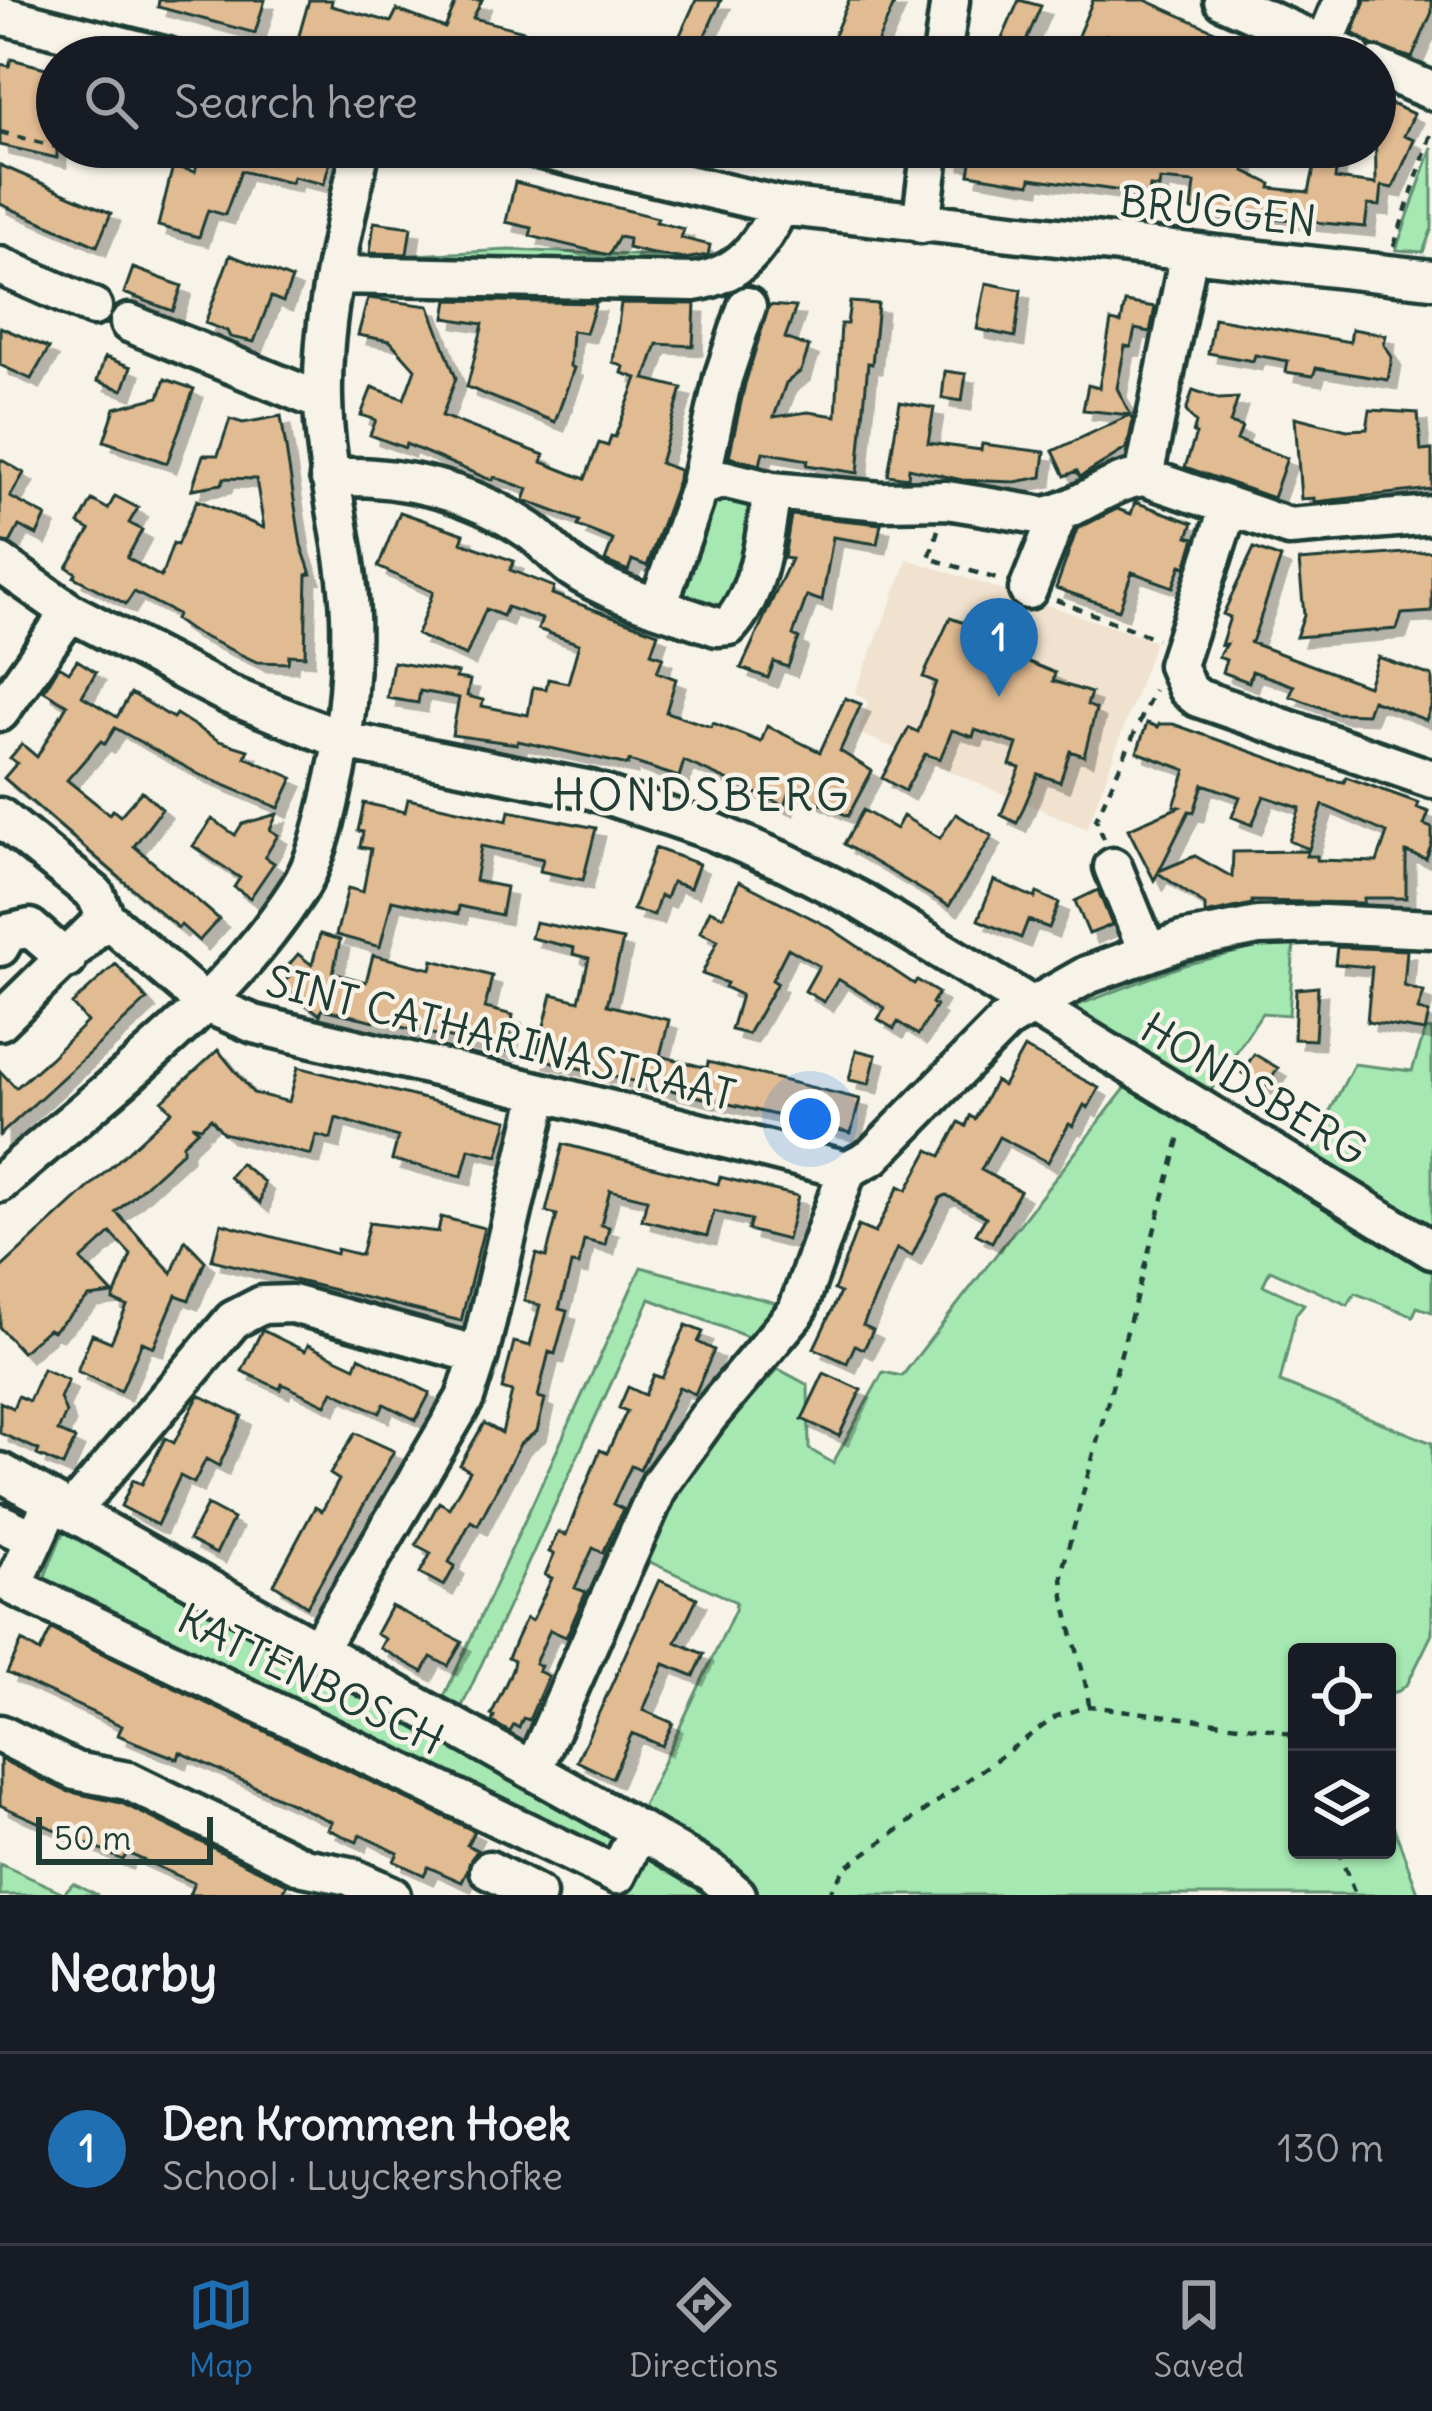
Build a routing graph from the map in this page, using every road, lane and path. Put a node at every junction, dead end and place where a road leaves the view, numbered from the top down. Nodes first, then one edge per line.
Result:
1 (950, 0) edge
2 (1223, 0) edge
3 (1343, 0) edge
4 (0, 15) edge
5 (84, 36) edge
6 (946, 36) edge
7 (1304, 36) edge
8 (1339, 36) edge
9 (1396, 77) edge
10 (1432, 92) edge
11 (1432, 131) edge
12 (0, 132) edge
13 (36, 141) edge
14 (357, 168) edge
15 (618, 168) edge
16 (928, 168) edge
17 (780, 206) junction
18 (921, 224) junction
19 (1189, 253) junction
20 (0, 266) edge
21 (334, 275) junction
22 (1384, 275) junction
23 (1432, 279) edge
24 (747, 306) dead end
25 (93, 307) dead end
26 (129, 323) dead end
27 (323, 403) junction
28 (1144, 477) junction
29 (329, 478) junction
30 (699, 488) junction
31 (772, 491) junction
32 (947, 500) junction
33 (1229, 506) junction
34 (1059, 514) junction
35 (1432, 515) edge
36 (0, 563) edge
37 (1028, 590) junction
38 (658, 606) junction
39 (70, 612) junction
40 (1160, 640) dead end
41 (1156, 676) dead end
42 (0, 712) edge
43 (344, 741) junction
44 (1432, 779) edge
45 (0, 818) edge
46 (1113, 867) joint
47 (106, 918) junction
48 (1432, 929) edge
49 (0, 947) edge
50 (1148, 953) junction
51 (67, 960) junction
52 (205, 1004) junction
53 (1029, 1005) junction
54 (0, 1021) edge
55 (542, 1092) junction
56 (1192, 1104) junction
57 (847, 1170) junction
58 (0, 1183) edge
59 (1432, 1250) edge
60 (479, 1354) junction
61 (0, 1472) edge
62 (64, 1505) junction
63 (0, 1523) edge
64 (34, 1539) junction
65 (318, 1648) junction
66 (1089, 1706) junction
67 (0, 1734) edge
68 (1288, 1734) edge
69 (533, 1770) junction
70 (639, 1830) junction
71 (1341, 1859) edge
72 (489, 1870) dead end
73 (612, 1885) edge
74 (391, 1895) edge
75 (537, 1895) edge
76 (737, 1895) edge
77 (829, 1895) edge
78 (1355, 1895) edge

1 - 6 street
2 - 7 street
3 - 8 street
4 - 5 street
9 - 10 street
11 - 22 path
12 - 13 path
14 - 21 street
15 - 17 street, BRUGGEN
16 - 18 street
17 - 18 street, BRUGGEN
17 - 21 street
18 - 19 street, BRUGGEN
19 - 22 street, BRUGGEN
19 - 28 street
20 - 25 street
21 - 27 street
22 - 23 street, BRUGGEN
24 - 30 street
26 - 27 street
27 - 29 street
28 - 33 street
28 - 34 street
29 - 38 street
29 - 43 street
30 - 31 street
30 - 38 street
31 - 32 street
31 - 38 street
32 - 34 street
32 - 37 path
33 - 35 street
33 - 44 street
34 - 37 street
36 - 39 street, HONDSBERG
37 - 40 path
39 - 42 street
39 - 43 street, HONDSBERG
41 - 46 path
43 - 52 street
43 - 53 street, HONDSBERG
45 - 47 street, SINT CATHARINASTRAAT
46 - 50 street
47 - 51 street
47 - 52 street, SINT CATHARINASTRAAT
48 - 50 street
49 - 51 street
50 - 53 street
51 - 54 street
52 - 55 street, SINT CATHARINASTRAAT
52 - 58 street
53 - 56 street, HONDSBERG
53 - 57 street
55 - 57 street, SINT CATHARINASTRAAT
55 - 60 street
56 - 59 street, HONDSBERG
56 - 66 path
57 - 69 street
60 - 62 street
60 - 65 street
61 - 62 street, KATTENBOSCH
62 - 64 street, KATTENBOSCH
62 - 65 street, KATTENBOSCH
63 - 64 street
64 - 73 street, KATTENBOSCH
65 - 69 street, KATTENBOSCH
66 - 68 path
66 - 77 path
67 - 74 street
69 - 70 street, KATTENBOSCH
70 - 73 street, KATTENBOSCH
70 - 76 street, KATTENBOSCH
71 - 78 path
72 - 75 street

